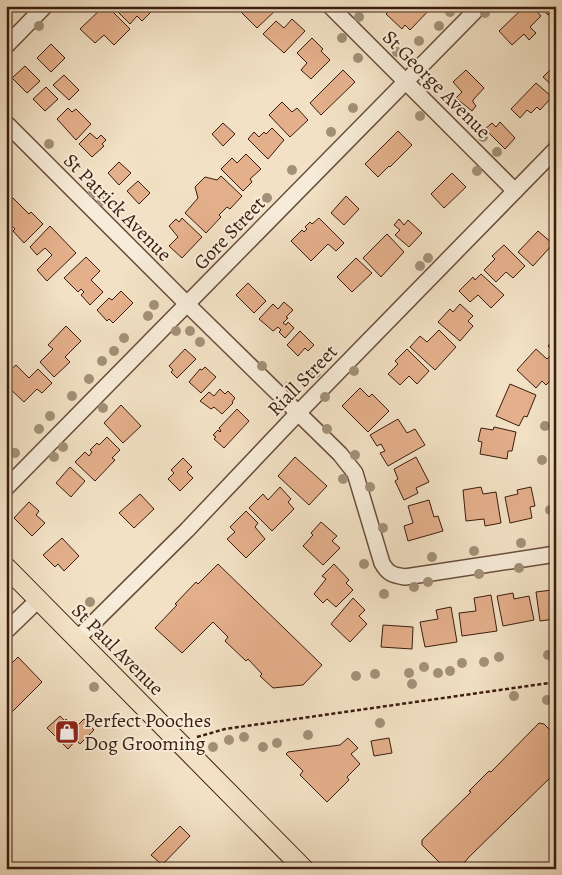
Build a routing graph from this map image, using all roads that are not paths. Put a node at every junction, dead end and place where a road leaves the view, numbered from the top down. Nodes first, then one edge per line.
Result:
1 (45, 6) edge
2 (330, 6) edge
3 (480, 6) edge
4 (6, 46) edge
5 (406, 82) junction
6 (6, 123) edge
7 (556, 149) edge
8 (515, 190) junction
9 (188, 305) junction
10 (299, 412) junction
11 (6, 488) edge
12 (556, 554) edge
13 (6, 567) edge
14 (38, 600) junction
15 (6, 631) edge
16 (77, 639) junction
17 (304, 869) edge

1 - 4 street
2 - 5 street, St George Avenue
3 - 5 street, Gore Street
5 - 8 street, St George Avenue
5 - 9 street, Gore Street
6 - 9 street, St Patrick Avenue
7 - 8 street, Riall Street
8 - 10 street, Riall Street
9 - 10 street, St Patrick Avenue
9 - 11 street, Gore Street
10 - 12 street, St Patrick Avenue
10 - 16 street, Riall Street
13 - 14 main road, St Paul Avenue
14 - 15 street
14 - 16 main road, St Paul Avenue
16 - 17 main road, St Paul Avenue

